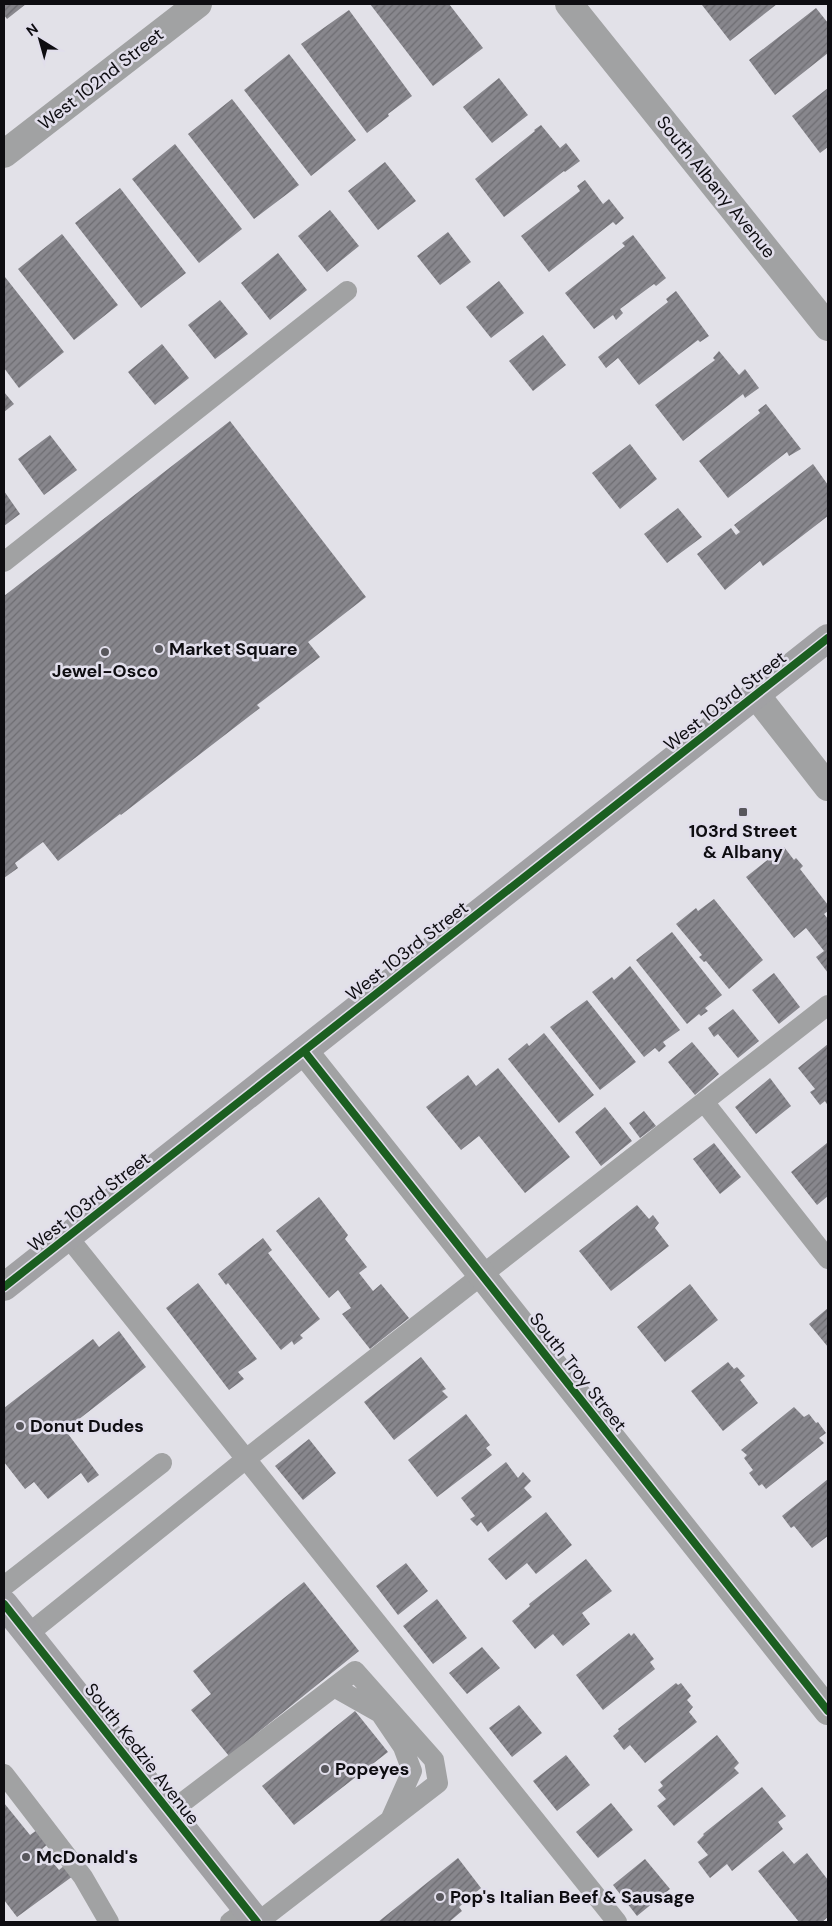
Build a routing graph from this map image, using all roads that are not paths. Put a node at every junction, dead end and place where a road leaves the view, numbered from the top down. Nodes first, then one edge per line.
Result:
1 (198, 4) edge
2 (569, 4) edge
3 (4, 154) edge
4 (347, 291) dead end
5 (828, 327) edge
6 (4, 562) edge
7 (828, 638) edge
8 (756, 695) junction
9 (828, 787) edge
10 (828, 1005) edge
11 (304, 1051) junction
12 (704, 1102) junction
13 (68, 1237) junction
14 (828, 1258) edge
15 (482, 1275) junction
16 (4, 1287) edge
17 (246, 1459) junction
18 (162, 1463) dead end
19 (4, 1586) edge
20 (4, 1604) edge
21 (28, 1634) junction
22 (334, 1686) junction
23 (828, 1711) edge
24 (4, 1774) edge
25 (170, 1812) junction
26 (390, 1820) junction
27 (93, 1895) junction
28 (248, 1919) edge
29 (93, 1922) edge
30 (109, 1922) edge
31 (617, 1922) edge

1 - 3 street, West 102nd Street
2 - 5 street, South Albany Avenue
4 - 6 lane
7 - 8 main road, West 103rd Street
8 - 9 street
8 - 11 main road, West 103rd Street
10 - 12 lane
11 - 13 main road, West 103rd Street
11 - 15 street, South Troy Street
12 - 14 lane
12 - 15 lane
13 - 16 main road, West 103rd Street
13 - 17 lane
15 - 17 lane
15 - 23 street, South Troy Street
17 - 21 lane
17 - 31 lane
18 - 19 lane
20 - 21 main road, South Kedzie Avenue
21 - 25 main road, South Kedzie Avenue
22 - 25 lane
22 - 26 lane
22 - 26 lane
24 - 27 lane
25 - 28 main road, South Kedzie Avenue
26 - 28 lane
27 - 29 lane
27 - 30 lane

